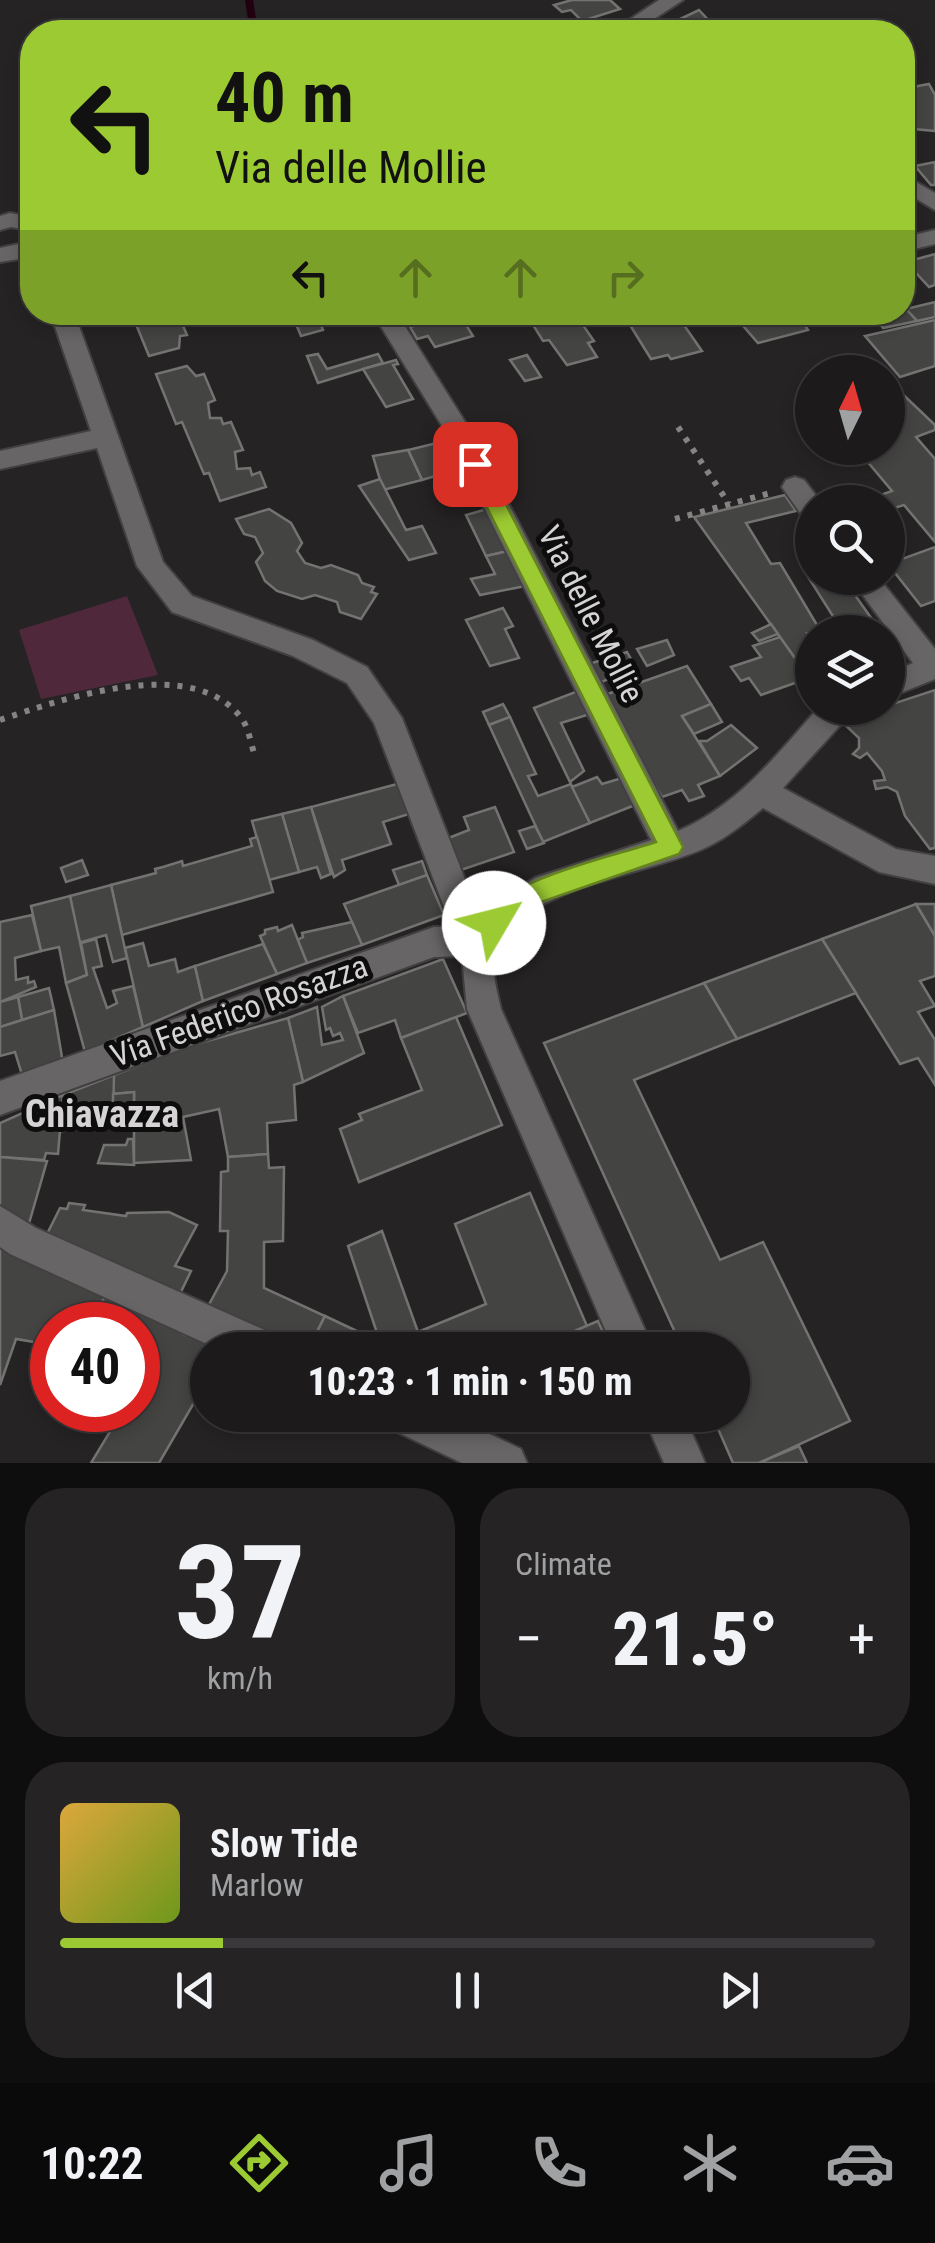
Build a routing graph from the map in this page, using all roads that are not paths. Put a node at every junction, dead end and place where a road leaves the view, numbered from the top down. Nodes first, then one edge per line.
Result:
1 (673, 0) edge
2 (640, 20) edge
3 (66, 325) edge
4 (392, 325) edge
5 (104, 436) junction
6 (0, 460) edge
7 (877, 595) edge
8 (934, 667) edge
9 (905, 679) edge
10 (822, 725) edge
11 (762, 792) junction
12 (670, 847) junction
13 (935, 870) edge
14 (488, 932) junction
15 (0, 1098) edge
16 (0, 1226) edge
17 (224, 1332) edge
18 (626, 1332) edge
19 (441, 1432) edge
20 (671, 1432) edge
21 (507, 1463) edge
22 (685, 1463) edge

1 - 2 street
3 - 5 street
4 - 12 street, Via delle Mollie
5 - 6 street
5 - 14 street
7 - 8 street
8 - 9 street
10 - 11 street
11 - 12 street
11 - 13 street
12 - 14 street
14 - 15 street, Via Federico Rosazza
14 - 18 street
16 - 17 street
19 - 21 street
20 - 22 street

